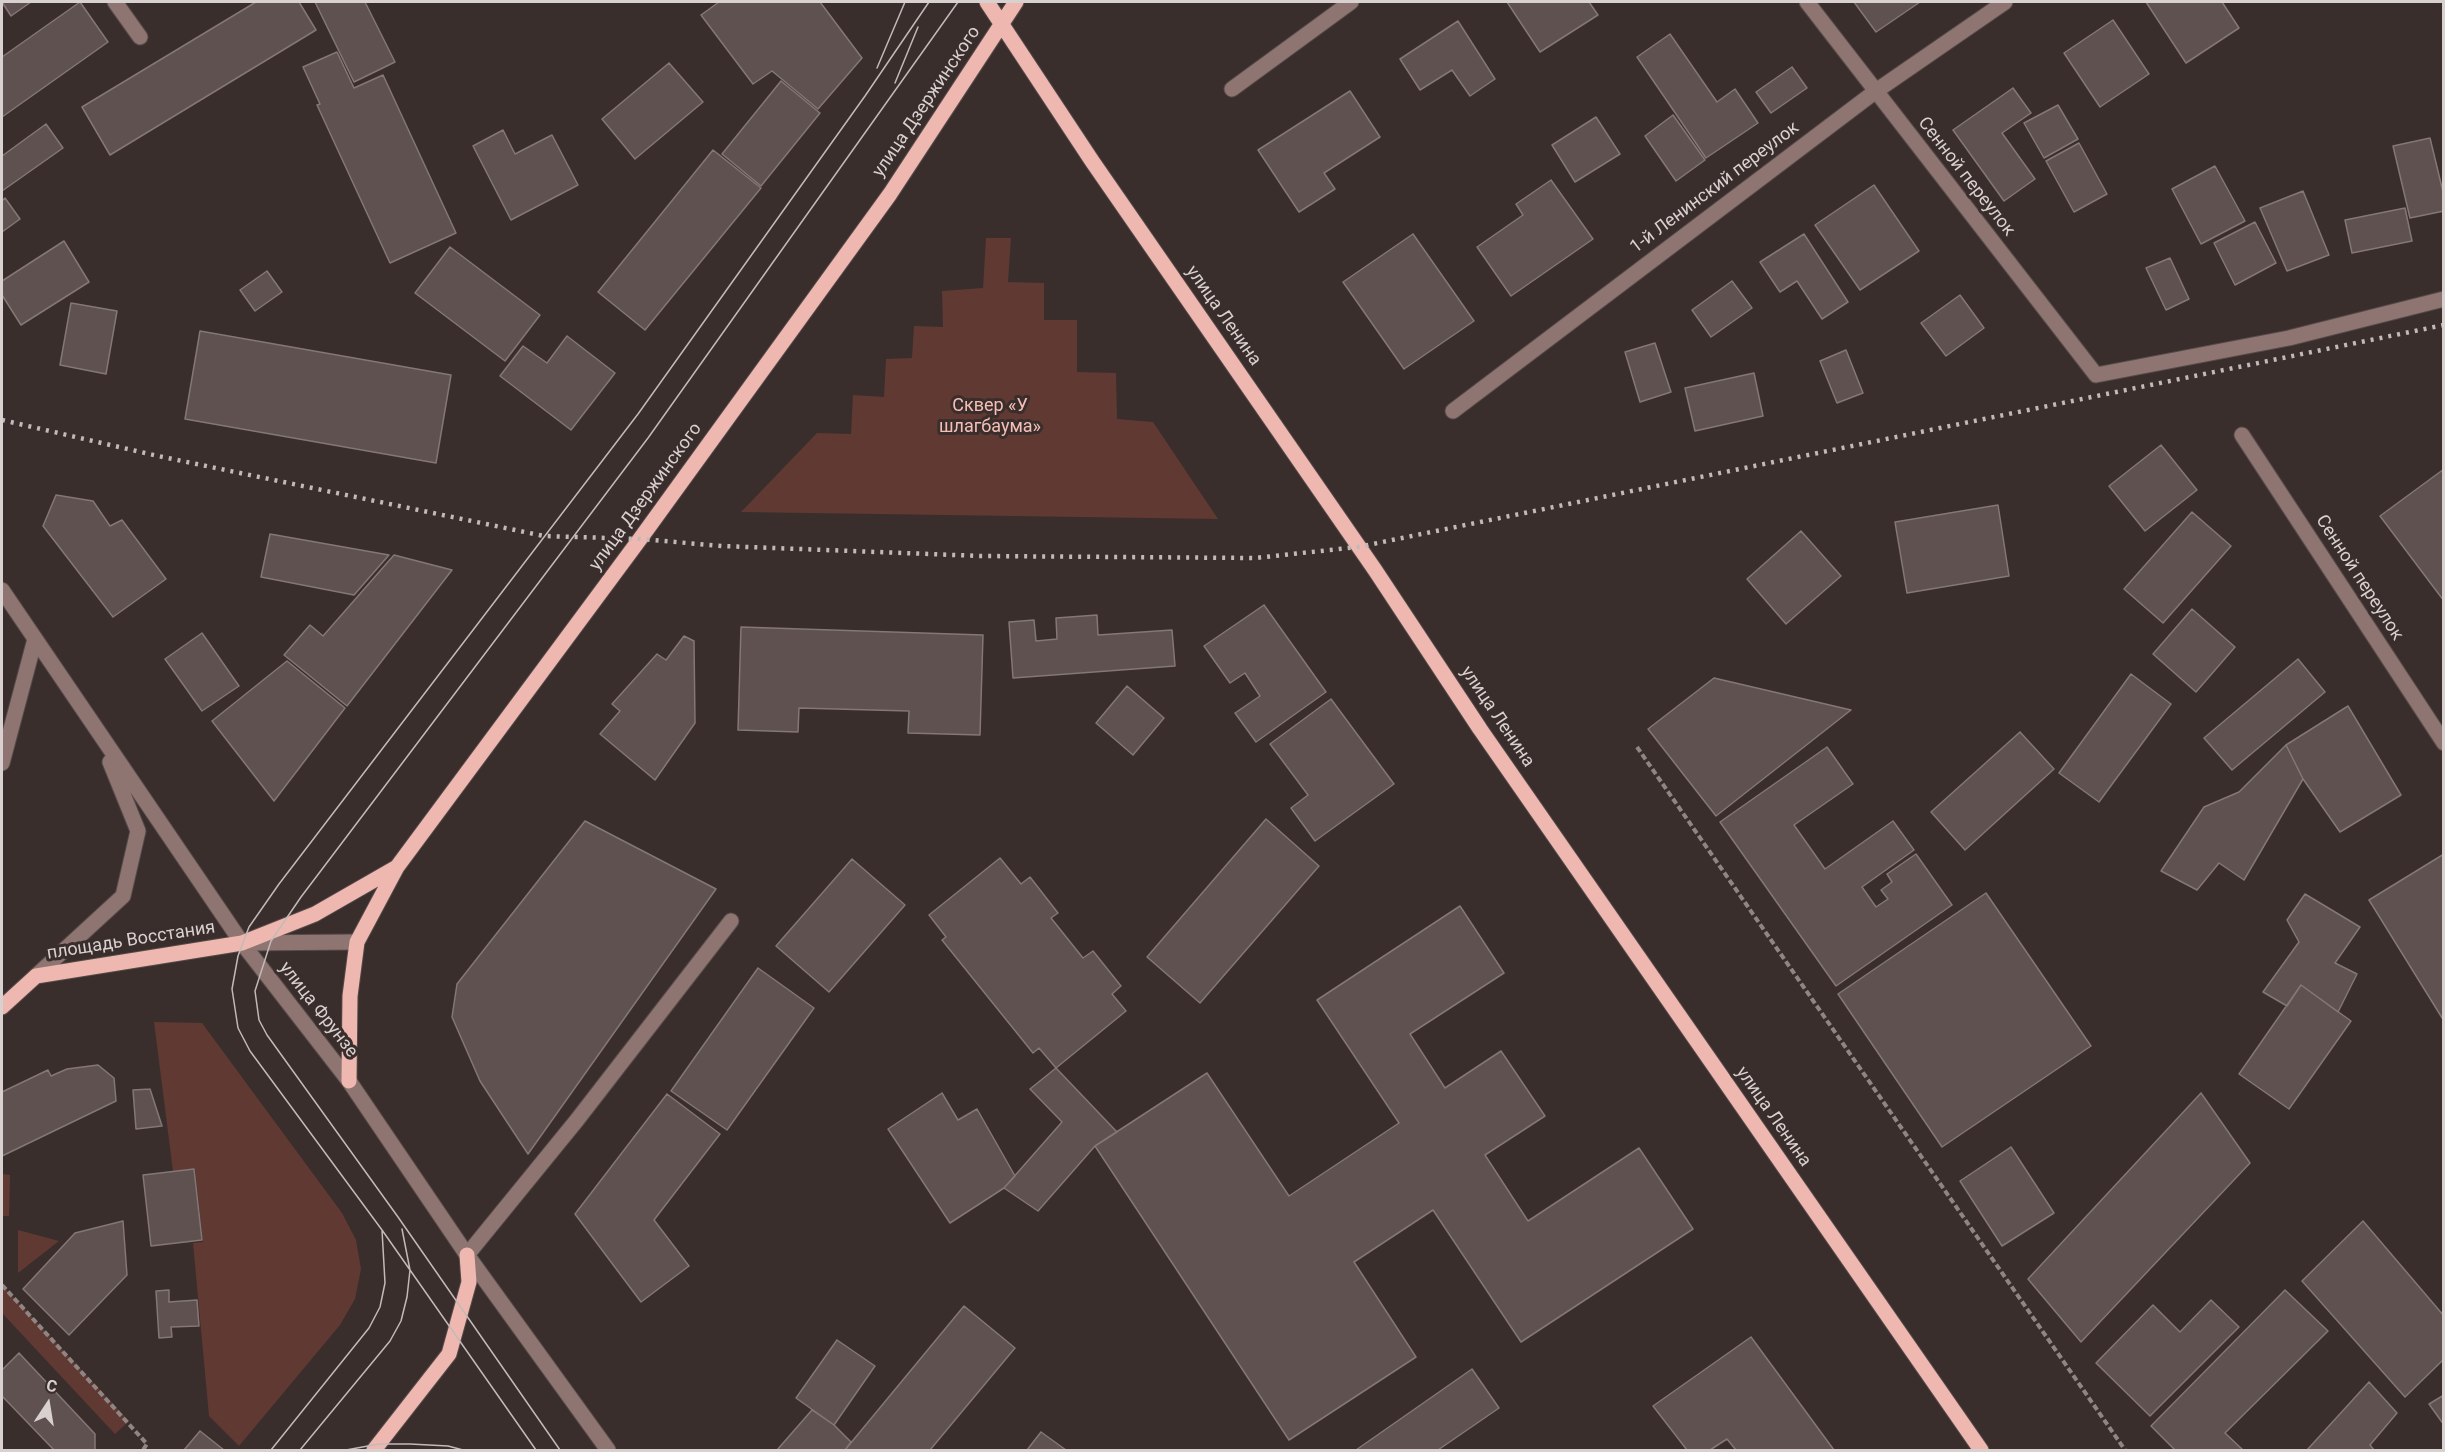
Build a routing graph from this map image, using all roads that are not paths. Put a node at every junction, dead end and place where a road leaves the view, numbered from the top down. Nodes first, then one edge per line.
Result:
1 (115, 2) edge
2 (987, 2) edge
3 (1016, 2) edge
4 (1351, 2) edge
5 (1807, 2) edge
6 (2005, 2) edge
7 (1002, 24) junction
8 (140, 37) dead end
9 (1232, 89) dead end
10 (1876, 91) junction
11 (2444, 299) edge
12 (1453, 411) dead end
13 (2242, 435) dead end
14 (2, 590) edge
15 (35, 639) junction
16 (99, 734) junction
17 (2444, 743) edge
18 (2, 763) edge
19 (397, 867) junction
20 (731, 921) dead end
21 (357, 942) junction
22 (242, 944) junction
23 (36, 976) junction
24 (2, 1007) edge
25 (349, 1081) junction
26 (467, 1255) junction
27 (375, 1450) edge
28 (608, 1450) edge
29 (1981, 1450) edge

1 - 8 street
2 - 7 main road, улица Ленина
3 - 7 main road, улица Дзержинского
4 - 9 street
5 - 10 street, Сенной переулок
6 - 10 street, 1-й Ленинский переулок
7 - 19 main road, улица Дзержинского
7 - 29 main road, улица Ленина
10 - 11 street, Сенной переулок
10 - 12 street, 1-й Ленинский переулок
13 - 17 street, Сенной переулок
14 - 15 street, улица Фрунзе
15 - 16 street, улица Фрунзе
15 - 18 street
16 - 22 street, улица Фрунзе
16 - 23 street
19 - 21 main road
19 - 22 main road, улица Дзержинского
20 - 26 street
21 - 22 street
21 - 25 main road
22 - 23 main road, площадь Восстания
22 - 25 street, улица Фрунзе
23 - 24 main road, площадь Восстания
25 - 26 street, улица Фрунзе
26 - 27 main road
26 - 28 street, улица Фрунзе

